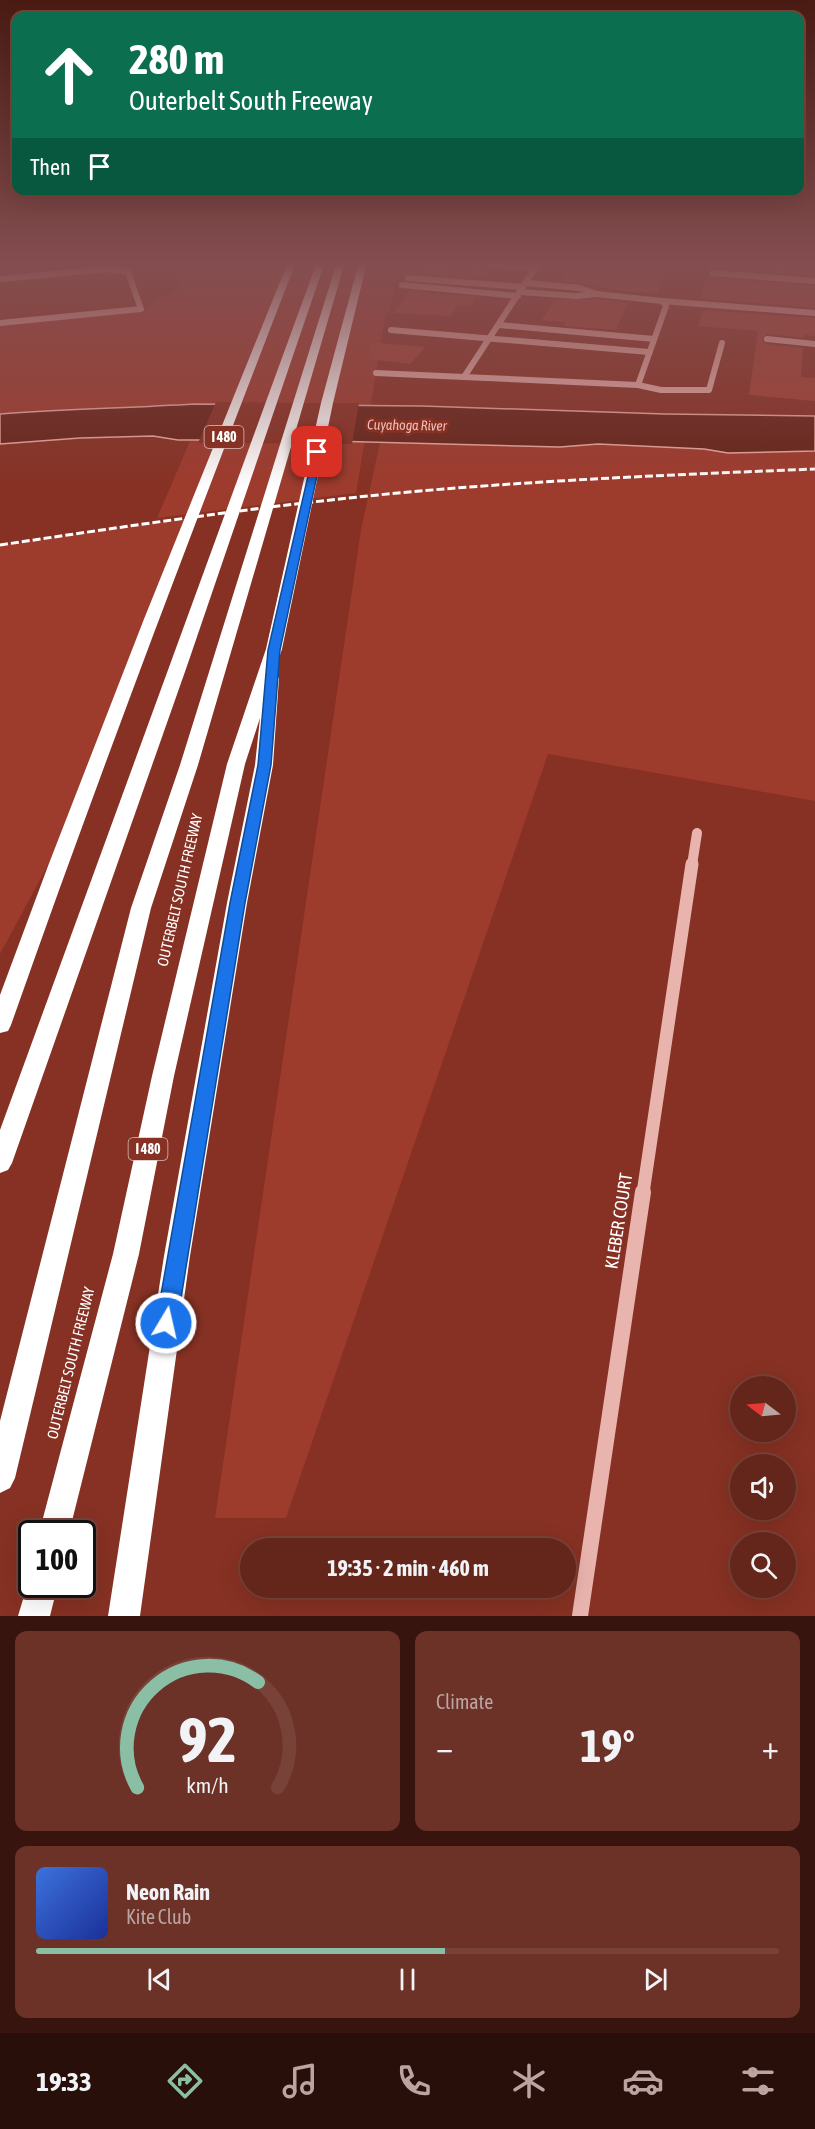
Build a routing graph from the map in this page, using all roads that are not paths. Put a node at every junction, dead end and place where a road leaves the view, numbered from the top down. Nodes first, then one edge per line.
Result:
1 (263, 337) edge
2 (295, 337) edge
3 (318, 337) edge
4 (344, 337) edge
5 (472, 337) edge
6 (636, 337) edge
7 (489, 339) junction
8 (654, 339) joint
9 (767, 339) dead end
10 (722, 343) dead end
11 (815, 344) edge
12 (649, 352) junction
13 (376, 373) dead end
14 (464, 377) junction
15 (638, 385) junction
16 (274, 650) junction
17 (698, 833) dead end
18 (2, 1018) edge
19 (0, 1163) edge
20 (0, 1478) edge
21 (57, 1520) edge
22 (38, 1598) edge
23 (34, 1616) edge
24 (124, 1616) edge
25 (580, 1616) edge

1 - 18 highway, I 480
2 - 19 highway
3 - 20 highway
4 - 16 highway, OUTERBELT SOUTH FREEWAY / I 480
5 - 7 street
6 - 8 street
7 - 12 street
7 - 14 street
8 - 12 street
9 - 11 street
10 - 15 street
12 - 15 street
13 - 14 street
14 - 15 street
16 - 21 highway, OUTERBELT SOUTH FREEWAY / I 480
16 - 24 highway
17 - 25 street, KLEBER COURT
22 - 23 highway

